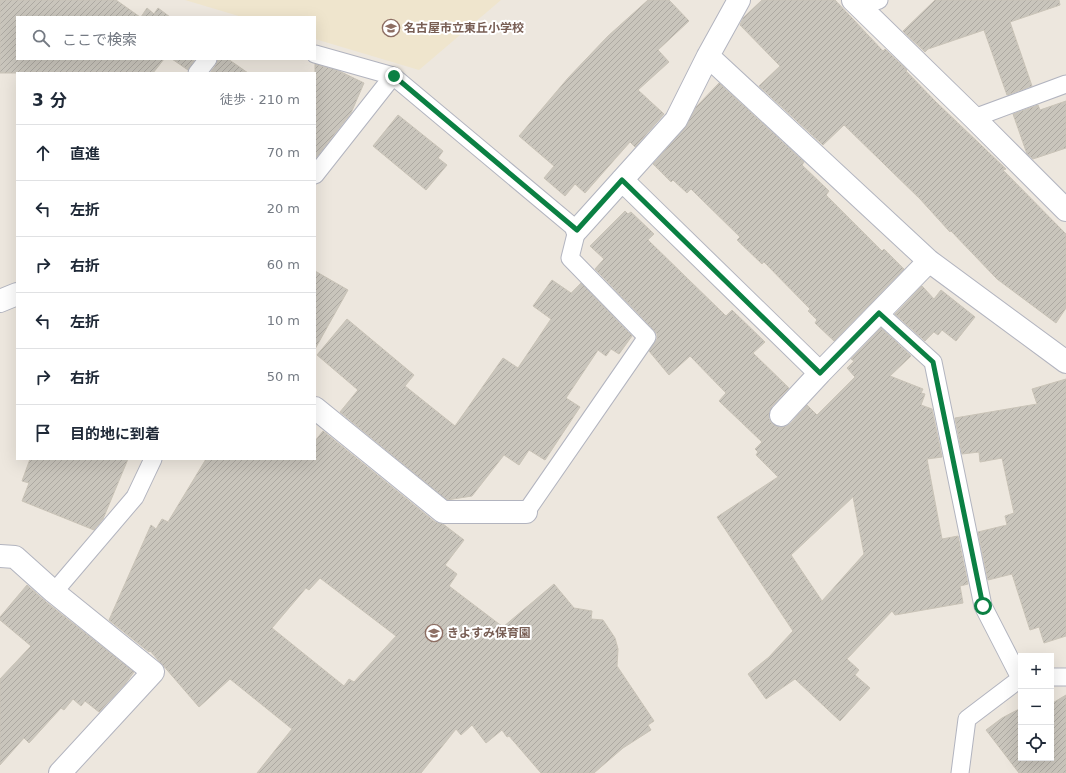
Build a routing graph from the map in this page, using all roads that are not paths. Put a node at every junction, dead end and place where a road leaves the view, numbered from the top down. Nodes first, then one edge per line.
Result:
1 (739, 0) edge
2 (864, 2) edge
3 (316, 54) edge
4 (708, 56) junction
5 (207, 60) edge
6 (198, 72) edge
7 (394, 76) junction
8 (1066, 84) edge
9 (974, 118) junction
10 (316, 174) edge
11 (622, 180) junction
12 (1066, 210) edge
13 (577, 230) junction
14 (929, 261) junction
15 (16, 294) edge
16 (0, 301) edge
17 (879, 313) junction
18 (1066, 362) edge
19 (820, 373) junction
20 (316, 409) edge
21 (781, 415) dead end
22 (153, 460) edge
23 (526, 512) joint
24 (0, 556) edge
25 (54, 592) junction
26 (1018, 674) edge
27 (1054, 677) edge
28 (1066, 677) edge
29 (1018, 680) edge
30 (60, 773) edge
31 (960, 773) edge

1 - 4 street
2 - 9 street
3 - 7 lane
4 - 11 street
4 - 14 street
5 - 6 lane
7 - 10 lane
7 - 13 lane
8 - 9 lane
9 - 12 street
11 - 13 street
11 - 19 street
13 - 23 lane
14 - 17 street
14 - 18 street
15 - 16 street
17 - 19 street
17 - 26 lane
19 - 21 street
20 - 23 street
22 - 25 lane
24 - 25 street
25 - 30 street
27 - 28 lane
29 - 31 lane

